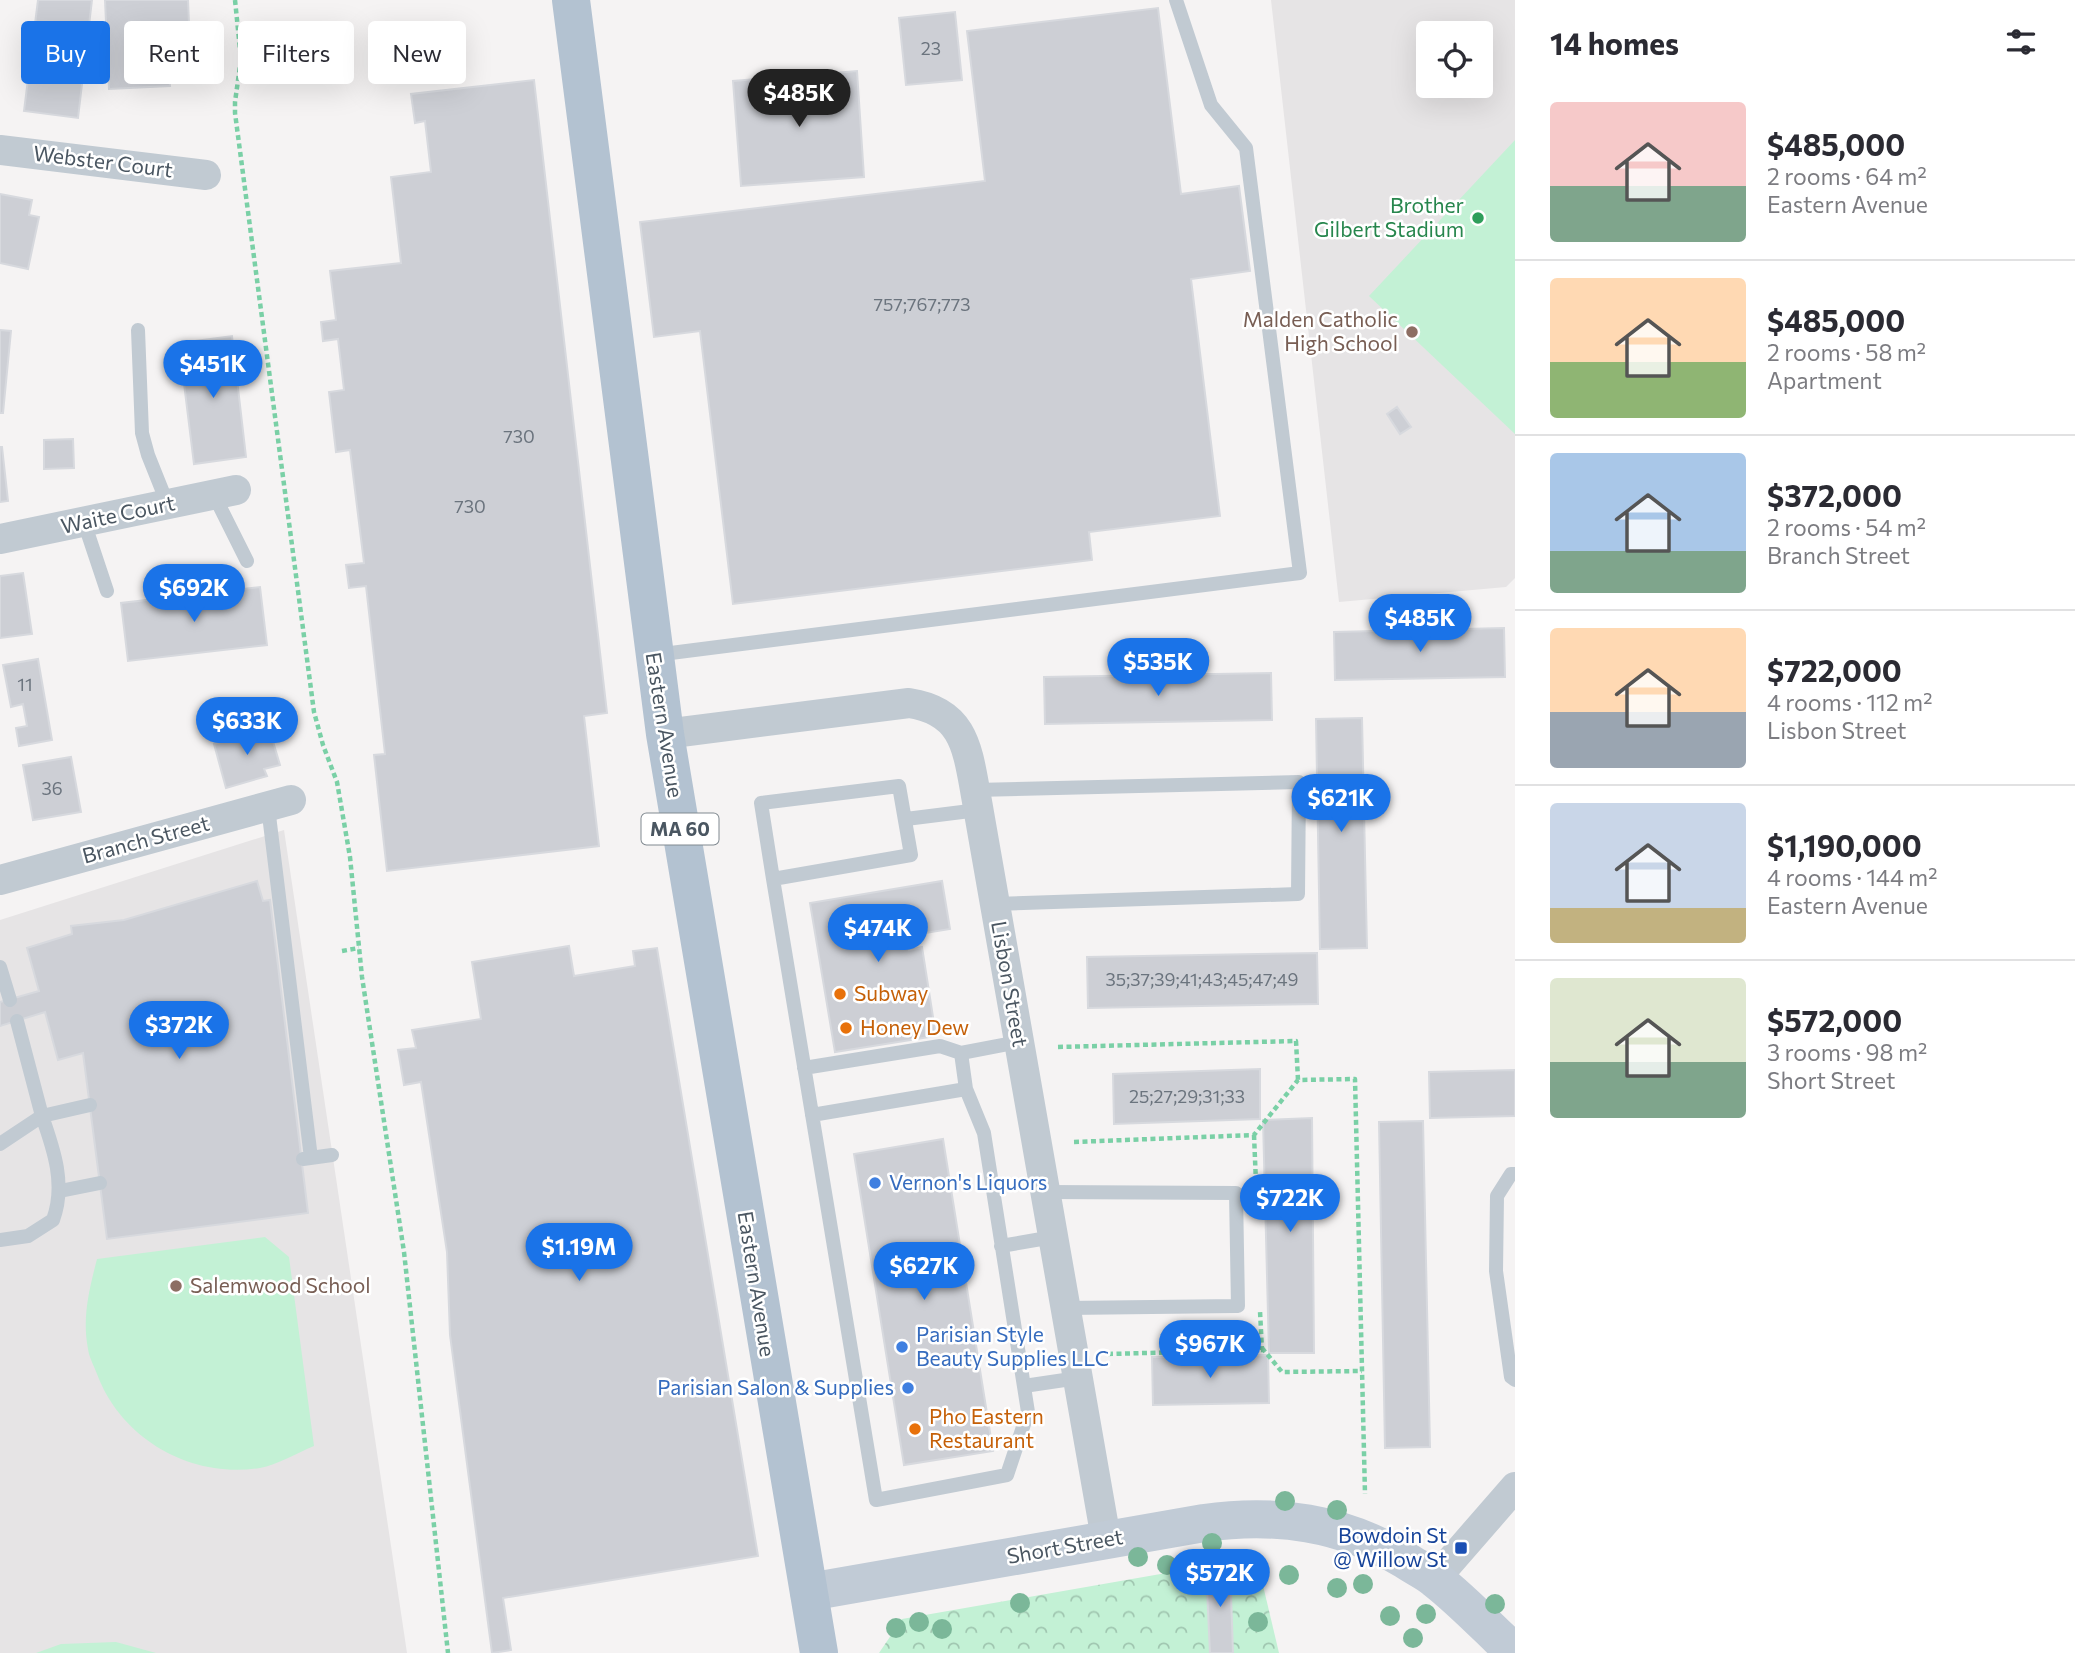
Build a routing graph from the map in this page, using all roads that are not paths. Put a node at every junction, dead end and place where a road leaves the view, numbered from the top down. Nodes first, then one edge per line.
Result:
1 (570, 0) edge
2 (1176, 0) edge
3 (0, 150) edge
4 (206, 175) dead end
5 (138, 330) dead end
6 (225, 493) joint
7 (168, 505) junction
8 (84, 522) junction
9 (0, 539) edge
10 (247, 561) dead end
11 (107, 591) dead end
12 (654, 655) junction
13 (665, 734) junction
14 (977, 800) junction
15 (280, 803) joint
16 (906, 819) junction
17 (773, 879) junction
18 (0, 880) edge
19 (995, 904) junction
20 (0, 967) edge
21 (10, 1000) dead end
22 (17, 1021) dead end
23 (1019, 1042) junction
24 (961, 1053) junction
25 (804, 1068) junction
26 (966, 1089) junction
27 (90, 1105) dead end
28 (812, 1115) junction
29 (42, 1116) junction
30 (0, 1144) edge
31 (332, 1155) dead end
32 (1515, 1174) edge
33 (100, 1183) dead end
34 (60, 1191) junction
35 (1046, 1192) junction
36 (1053, 1237) junction
37 (0, 1240) edge
38 (1001, 1246) junction
39 (1066, 1308) junction
40 (1078, 1378) junction
41 (1515, 1380) edge
42 (1024, 1386) junction
43 (1515, 1487) edge
44 (1106, 1539) junction
45 (1435, 1579) junction
46 (809, 1592) junction
47 (819, 1653) edge
48 (1515, 1653) edge

1 - 12 main road, Eastern Avenue / MA 60
2 - 12 lane
3 - 4 street, Webster Court
5 - 7 lane
6 - 7 street, Waite Court
6 - 10 lane
7 - 8 street, Waite Court
8 - 9 street, Waite Court
8 - 11 lane
12 - 13 main road, Eastern Avenue / MA 60
13 - 14 street, Lisbon Street
13 - 46 main road, Eastern Avenue / MA 60
14 - 16 lane
14 - 19 street, Lisbon Street
14 - 19 lane
15 - 18 street, Branch Street
15 - 31 lane
16 - 17 lane
16 - 17 lane
17 - 25 lane
19 - 23 street, Lisbon Street
20 - 21 lane
22 - 29 lane
23 - 24 lane
23 - 35 street, Lisbon Street
24 - 25 lane
24 - 26 lane
25 - 28 lane
26 - 28 lane
26 - 38 lane
27 - 29 lane
28 - 42 lane
29 - 30 lane
29 - 34 lane
32 - 41 lane
33 - 34 lane
34 - 37 lane
35 - 36 street, Lisbon Street
35 - 39 lane
36 - 38 lane
36 - 39 street, Lisbon Street
38 - 42 lane
39 - 40 street, Lisbon Street
40 - 42 lane
40 - 44 street, Lisbon Street
43 - 45 street
44 - 45 main road, Short Street
44 - 46 main road, Short Street
45 - 48 main road, Short Street
46 - 47 main road, Eastern Avenue / MA 60

